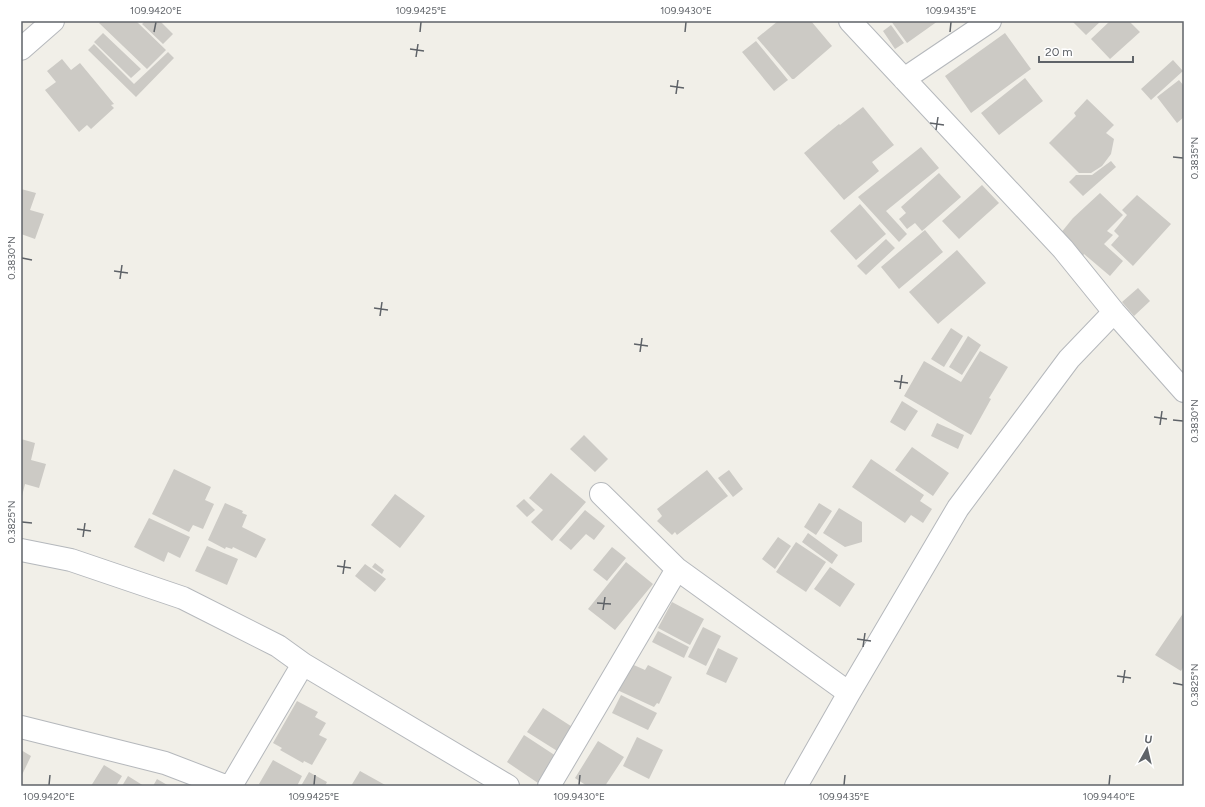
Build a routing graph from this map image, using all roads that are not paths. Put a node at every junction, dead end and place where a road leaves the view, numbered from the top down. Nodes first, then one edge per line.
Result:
1 (53, 21) edge
2 (850, 21) edge
3 (990, 21) edge
4 (21, 49) edge
5 (904, 79) junction
6 (1114, 312) junction
7 (1184, 391) edge
8 (601, 494) dead end
9 (21, 550) edge
10 (677, 570) junction
11 (303, 664) junction
12 (849, 693) junction
13 (21, 727) edge
14 (225, 786) edge
15 (231, 786) edge
16 (508, 786) edge
17 (548, 786) edge
18 (796, 786) edge

1 - 4 street
2 - 5 street
3 - 5 street
5 - 6 street
6 - 7 street
6 - 12 street
8 - 10 street
9 - 11 street
10 - 12 street
10 - 17 street
11 - 15 street
11 - 16 street
12 - 18 street
13 - 14 street

